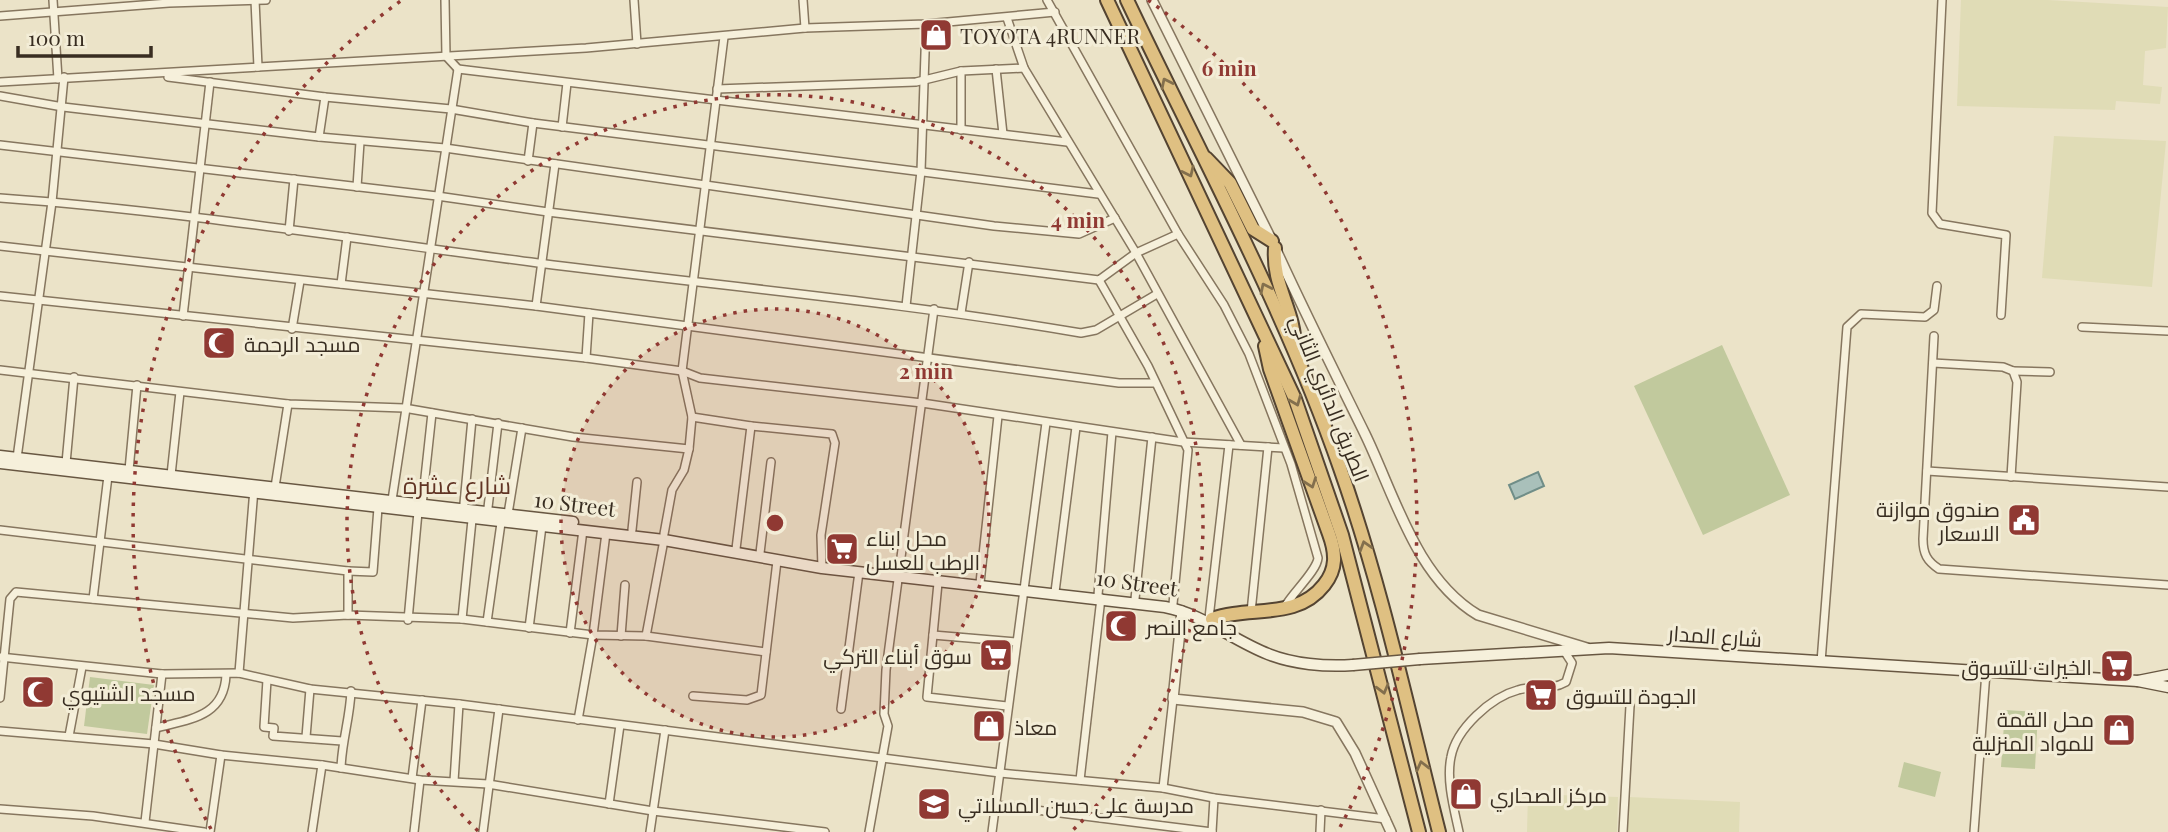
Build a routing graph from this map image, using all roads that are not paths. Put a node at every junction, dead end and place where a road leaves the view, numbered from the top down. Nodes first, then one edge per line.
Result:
1 (53, 0) edge
2 (255, 0) edge
3 (266, 0) edge
4 (445, 0) edge
5 (634, 0) edge
6 (803, 0) edge
7 (1047, 0) edge
8 (1107, 0) edge
9 (1127, 0) edge
10 (1152, 0) edge
11 (1942, 0) edge
12 (1055, 12) junction
13 (54, 13) junction
14 (0, 16) edge
15 (1007, 18) junction
16 (926, 24) junction
17 (805, 28) junction
18 (724, 37) junction
19 (637, 44) junction
20 (446, 56) junction
21 (258, 67) junction
22 (1024, 68) junction
23 (458, 69) junction
24 (996, 69) junction
25 (961, 71) junction
26 (153, 76) junction
27 (61, 78) junction
28 (922, 79) junction
29 (0, 82) edge
30 (210, 82) junction
31 (567, 83) junction
32 (717, 89) junction
33 (0, 96) edge
34 (326, 97) junction
35 (716, 102) junction
36 (63, 107) junction
37 (451, 109) junction
38 (206, 122) junction
39 (533, 123) junction
40 (562, 127) junction
41 (921, 127) junction
42 (961, 130) junction
43 (1003, 134) junction
44 (319, 137) junction
45 (360, 142) junction
46 (1067, 142) junction
47 (0, 145) edge
48 (711, 145) junction
49 (445, 148) junction
50 (58, 152) junction
51 (1200, 153) junction
52 (528, 161) junction
53 (555, 164) junction
54 (200, 167) junction
55 (921, 171) junction
56 (294, 179) junction
57 (706, 185) junction
58 (357, 187) junction
59 (1098, 194) junction
60 (437, 196) junction
61 (0, 198) edge
62 (52, 202) junction
63 (548, 212) junction
64 (916, 214) junction
65 (194, 217) junction
66 (1115, 218) junction
67 (289, 231) junction
68 (700, 231) junction
69 (1178, 234) junction
70 (346, 237) junction
71 (1273, 244) junction
72 (0, 246) edge
73 (429, 248) junction
74 (46, 250) junction
75 (1136, 253) junction
76 (909, 255) junction
77 (969, 262) junction
78 (541, 263) junction
79 (189, 268) junction
80 (1099, 280) junction
81 (300, 281) junction
82 (694, 281) junction
83 (341, 284) junction
84 (1937, 286) dead end
85 (422, 293) junction
86 (1157, 294) junction
87 (0, 296) edge
88 (38, 302) junction
89 (536, 306) junction
90 (906, 306) junction
91 (934, 309) junction
92 (589, 313) junction
93 (961, 313) junction
94 (1119, 314) junction
95 (2001, 315) dead end
96 (183, 316) junction
97 (1261, 325) junction
98 (689, 327) junction
99 (2082, 327) dead end
100 (292, 329) junction
101 (2168, 331) edge
102 (1934, 336) dead end
103 (416, 342) junction
104 (1294, 356) junction
105 (928, 357) junction
106 (586, 358) junction
107 (1933, 363) junction
108 (0, 370) edge
109 (682, 371) junction
110 (2013, 371) junction
111 (2050, 372) dead end
112 (29, 374) junction
113 (74, 377) junction
114 (1154, 383) junction
115 (137, 385) junction
116 (180, 391) junction
117 (922, 403) junction
118 (288, 404) junction
119 (404, 408) junction
120 (432, 413) junction
121 (998, 416) junction
122 (692, 417) junction
123 (472, 419) junction
124 (498, 423) junction
125 (1046, 423) junction
126 (751, 426) junction
127 (1076, 427) junction
128 (522, 428) junction
129 (1112, 432) junction
130 (1152, 437) junction
131 (1183, 442) junction
132 (1229, 444) junction
133 (1241, 445) junction
134 (1268, 447) junction
135 (1284, 448) junction
136 (689, 449) junction
137 (18, 458) junction
138 (0, 459) edge
139 (66, 463) junction
140 (771, 463) dead end
141 (129, 470) junction
142 (1927, 471) junction
143 (171, 475) junction
144 (108, 476) junction
145 (2011, 477) junction
146 (637, 482) dead end
147 (275, 487) junction
148 (2168, 487) edge
149 (254, 489) junction
150 (392, 500) junction
151 (379, 508) junction
152 (420, 509) junction
153 (508, 514) junction
154 (466, 516) junction
155 (487, 517) junction
156 (501, 523) junction
157 (542, 526) junction
158 (0, 530) edge
159 (583, 530) junction
160 (632, 530) junction
161 (606, 533) junction
162 (664, 537) junction
163 (100, 544) junction
164 (736, 549) junction
165 (760, 553) junction
166 (250, 558) junction
167 (777, 561) junction
168 (822, 564) junction
169 (348, 571) junction
170 (859, 572) junction
171 (899, 574) junction
172 (938, 583) junction
173 (980, 583) junction
174 (2168, 584) edge
175 (625, 586) dead end
176 (1022, 590) junction
177 (1055, 592) junction
178 (1099, 597) junction
179 (93, 599) junction
180 (1135, 599) junction
181 (1173, 604) junction
182 (1284, 609) junction
183 (1182, 611) junction
184 (1251, 612) junction
185 (246, 614) junction
186 (348, 615) junction
187 (1211, 618) junction
188 (462, 619) junction
189 (408, 620) junction
190 (487, 622) junction
191 (529, 628) junction
192 (570, 633) junction
193 (593, 635) junction
194 (933, 635) junction
195 (621, 636) junction
196 (646, 636) junction
197 (1016, 642) junction
198 (1587, 648) junction
199 (1563, 649) junction
200 (766, 652) junction
201 (3, 657) edge
202 (1290, 660) junction
203 (1821, 662) junction
204 (2168, 666) edge
205 (82, 667) junction
206 (1986, 672) junction
207 (239, 673) junction
208 (162, 674) junction
209 (226, 675) junction
210 (2168, 675) edge
211 (2154, 677) junction
212 (267, 680) junction
213 (2138, 681) junction
214 (2166, 688) edge
215 (310, 689) junction
216 (351, 691) junction
217 (693, 696) dead end
218 (0, 698) edge
219 (1173, 699) junction
220 (422, 700) junction
221 (459, 704) junction
222 (1007, 706) junction
223 (1630, 706) dead end
224 (499, 709) junction
225 (841, 709) dead end
226 (578, 720) junction
227 (620, 725) junction
228 (156, 728) junction
229 (665, 730) junction
230 (0, 731) edge
231 (69, 736) junction
232 (306, 737) junction
233 (342, 741) junction
234 (153, 744) junction
235 (221, 755) junction
236 (883, 758) junction
237 (323, 765) junction
238 (341, 768) junction
239 (1000, 773) junction
240 (416, 779) junction
241 (1080, 780) junction
242 (454, 781) junction
243 (488, 784) junction
244 (1163, 788) junction
245 (1214, 798) junction
246 (610, 804) junction
247 (996, 805) junction
248 (0, 809) edge
249 (1321, 810) junction
250 (653, 811) junction
251 (1386, 819) junction
252 (145, 822) junction
253 (204, 832) edge
254 (210, 832) edge
255 (312, 832) edge
256 (414, 832) edge
257 (483, 832) edge
258 (650, 832) edge
259 (822, 832) edge
260 (869, 832) edge
261 (992, 832) edge
262 (1212, 832) edge
263 (1320, 832) edge
264 (1391, 832) edge
265 (1419, 832) edge
266 (1439, 832) edge
267 (1459, 832) edge
268 (1623, 832) edge
269 (1974, 832) edge

1 - 13 street
2 - 3 street
2 - 13 street
2 - 21 street
4 - 20 street
5 - 19 street
6 - 17 street
7 - 12 street
8 -> 97 highway, الطريق الدائري الثاني
51 -> 9 highway, الطريق الدائري الثاني
10 - 71 street
11 - 95 street
12 - 15 street
12 - 69 street
13 - 14 street
13 - 27 street
15 - 16 street
15 - 22 street
16 - 17 street
16 - 28 street
17 - 18 street
18 - 19 street
18 - 32 street
19 - 20 street
20 - 21 street
20 - 23 street
21 - 26 street
22 - 24 street
22 - 46 street
23 - 31 street
23 - 37 street
24 - 25 street
24 - 43 street
25 - 28 street
25 - 42 street
26 - 27 street
26 - 30 street
27 - 29 street
27 - 36 street
28 - 32 street
28 - 41 street
30 - 34 street
30 - 38 street
31 - 35 street
31 - 40 street
32 - 35 street
33 - 36 street
34 - 37 street
34 - 44 street
35 - 41 street
35 - 48 street
36 - 38 street
36 - 50 street
37 - 39 street
37 - 49 street
38 - 44 street
38 - 54 street
39 - 40 street
39 - 52 street
40 - 48 street
41 - 42 street
41 - 55 street
42 - 43 street
43 - 46 street
44 - 45 street
45 - 49 street
45 - 58 street
46 - 59 street
47 - 50 street
48 - 55 street
48 - 57 street
49 - 52 street
49 - 60 street
50 - 54 street
50 - 62 street
51 - 71 highway
104 -> 51 highway, الطريق الدائري الثاني
52 - 53 street
53 - 57 street
53 - 63 street
54 - 56 street
54 - 65 street
55 - 59 street
55 - 64 street
56 - 58 street
56 - 67 street
57 - 64 street
57 - 68 street
58 - 60 street
59 - 66 street
60 - 63 street
60 - 73 street
61 - 62 street
62 - 65 street
62 - 74 street
63 - 68 street
63 - 78 street
64 - 66 street
64 - 76 street
65 - 67 street
65 - 79 street
66 - 75 street
67 - 70 street
68 - 76 street
68 - 82 street
69 - 75 street
69 - 135 street
70 - 73 street
70 - 83 street
71 - 104 highway
71 - 198 street
72 - 74 street
73 - 78 street
73 - 85 street
74 - 79 street
74 - 88 street
75 - 80 street
75 - 86 street
76 - 77 street
76 - 90 street
77 - 80 street
77 - 93 street
78 - 82 street
78 - 89 street
79 - 81 street
79 - 96 street
80 - 94 street
81 - 83 street
81 - 100 street
82 - 90 street
82 - 98 street
83 - 85 street
84 - 203 street
85 - 89 street
85 - 103 street
86 - 94 street
86 - 133 street
87 - 88 street
88 - 96 street
88 - 112 street
89 - 92 street
90 - 91 street
91 - 93 street
91 - 105 street
92 - 98 street
92 - 106 street
93 - 94 street
94 - 114 street
96 - 100 street
97 -> 182 highway
97 -> 265 highway, الطريق الدائري الثاني
98 - 105 street
98 - 109 street
99 - 101 street
100 - 103 street
102 - 107 street
103 - 106 street
103 - 119 street
266 -> 104 highway, الطريق الدائري الثاني
105 - 114 street
105 - 117 street
106 - 109 street
107 - 110 street
107 - 142 street
108 - 112 street
109 - 117 street
109 - 122 street
110 - 111 street
110 - 145 street
112 - 113 street
112 - 137 street
113 - 115 street
113 - 139 street
114 - 131 street
115 - 116 street
115 - 141 street
116 - 118 street
116 - 143 street
117 - 121 street
117 - 171 street
118 - 119 street
118 - 147 street
119 - 120 street
119 - 150 street
120 - 123 street
120 - 152 street
121 - 125 street
121 - 173 street
122 - 126 street
122 - 136 street
123 - 124 street
123 - 154 street
124 - 128 street
124 - 155 street
125 - 127 street
125 - 176 street
126 - 164 street
126 - 168 street
127 - 129 street
127 - 177 street
128 - 136 street
128 - 153 street
129 - 130 street
129 - 178 street
130 - 131 street
130 - 180 street
131 - 132 street
131 - 181 street
132 - 133 street
132 - 187 street
133 - 134 street
134 - 135 street
134 - 184 street
135 - 182 street
136 - 162 street
137 - 138 main road, 10 Street
137 - 139 main road, 10 Street
138 - 144 main road, 10 Street
139 - 141 main road, 10 Street
140 - 165 street
141 - 143 main road, 10 Street
142 - 145 street
142 - 174 street
143 - 149 main road, 10 Street
144 - 149 main road, 10 Street
144 - 163 street
145 - 148 street
146 - 160 street
147 - 149 main road, 10 Street
147 - 150 main road, 10 Street
149 - 151 main road, 10 Street
149 - 166 street
150 - 152 main road, 10 Street
151 - 152 main road, 10 Street
151 - 169 street
152 - 154 main road, 10 Street
152 - 189 street
153 - 155 main road, 10 Street
153 - 160 main road, 10 Street
154 - 155 main road, 10 Street
154 - 188 street
155 - 156 main road, 10 Street
156 - 157 main road, 10 Street
156 - 190 street
157 - 159 main road, 10 Street
157 - 191 street
158 - 163 street
159 - 161 main road, 10 Street
159 - 192 street
160 - 162 main road, 10 Street
161 - 162 main road, 10 Street
161 - 193 street
162 - 164 main road, 10 Street
162 - 167 main road, 10 Street
162 - 196 street
163 - 166 street
163 - 179 street
164 - 165 main road, 10 Street
165 - 168 main road, 10 Street
166 - 169 street
166 - 185 street
167 - 168 main road, 10 Street
167 - 200 street
168 - 170 main road, 10 Street
168 - 171 main road, 10 Street
169 - 186 street
170 - 171 main road, 10 Street
170 - 225 street
171 - 172 main road, 10 Street
171 - 173 main road, 10 Street
171 - 236 street
172 - 176 main road, 10 Street
172 - 194 street
173 - 176 main road, 10 Street
175 - 195 street
176 - 177 main road, 10 Street
176 - 178 main road, 10 Street
176 - 197 street
177 - 178 main road, 10 Street
178 - 180 main road, 10 Street
178 - 183 main road, 10 Street
178 - 241 street
179 - 185 street
179 - 201 street
180 - 181 main road, 10 Street
181 - 187 main road, 10 Street
182 - 184 highway
183 - 202 main road, 10 Street
183 - 219 street
184 - 187 highway
185 - 186 street
185 - 207 street
186 - 189 street
187 - 202 main road, 10 Street
188 - 189 street
188 - 190 street
190 - 191 street
191 - 192 street
192 - 193 street
193 - 195 street
193 - 226 street
194 - 197 street
194 - 222 street
195 - 196 street
196 - 200 street
197 - 222 street
198 - 199 main road, شارع المدار
198 - 203 main road, شارع المدار
199 - 202 main road, شارع المدار, bridge
199 - 267 street
200 - 217 street
201 - 205 street
201 - 218 street
203 - 206 main road, شارع المدار
204 - 211 main road
205 - 208 street
205 - 231 street
206 - 213 main road, شارع المدار
206 - 269 street
207 - 209 street
207 - 212 street
208 - 209 street
208 - 228 street
209 - 228 street
210 - 211 main road, شارع المدار
211 - 213 main road, شارع المدار
212 - 215 street
212 - 232 street
213 - 214 main road, شارع المدار
215 - 216 street
215 - 232 street
216 - 220 street
216 - 233 street
219 - 244 street
219 - 251 street
220 - 221 street
220 - 240 street
221 - 224 street
221 - 242 street
222 - 239 street
223 - 268 street
224 - 226 street
224 - 243 street
226 - 227 street
227 - 229 street
227 - 246 street
228 - 234 street
229 - 236 street
229 - 250 street
230 - 231 street
231 - 234 street
232 - 233 street
233 - 238 street
234 - 235 street
234 - 252 street
235 - 237 street
235 - 254 street
236 - 239 street
236 - 260 street
237 - 238 street
237 - 255 street
238 - 240 street
239 - 241 street
239 - 247 street
240 - 242 street
240 - 256 street
241 - 244 street
242 - 243 street
243 - 246 street
243 - 257 street
244 - 245 street
245 - 249 street
245 - 262 street
246 - 250 street
247 - 261 street
247 - 262 street
248 - 252 street
249 - 251 street
249 - 263 street
250 - 258 street
250 - 259 street
251 - 264 street
252 - 253 street

